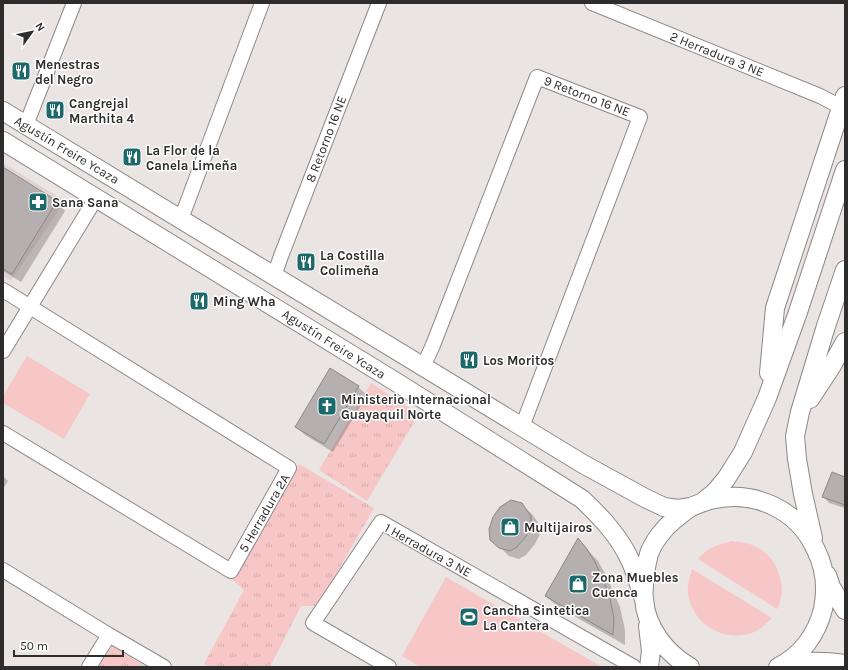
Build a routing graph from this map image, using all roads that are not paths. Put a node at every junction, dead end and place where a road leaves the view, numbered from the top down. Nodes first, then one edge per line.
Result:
1 (74, 3) edge
2 (262, 3) edge
3 (378, 3) edge
4 (592, 3) edge
5 (843, 102) edge
6 (3, 111) edge
7 (26, 125) junction
8 (3, 141) edge
9 (845, 170) edge
10 (96, 198) junction
11 (181, 219) junction
12 (845, 270) edge
13 (274, 276) junction
14 (3, 290) edge
15 (30, 307) junction
16 (845, 342) edge
17 (3, 351) edge
18 (423, 367) junction
19 (767, 398) junction
20 (800, 412) junction
21 (522, 427) junction
22 (3, 433) edge
23 (697, 504) junction
24 (817, 552) junction
25 (4, 575) edge
26 (645, 607) junction
27 (845, 610) edge
28 (109, 635) junction
29 (660, 641) junction
30 (845, 664) edge
31 (781, 666) edge
32 (90, 667) edge
33 (164, 667) edge
34 (389, 667) edge
35 (634, 667) edge
36 (650, 667) edge
37 (668, 667) edge
38 (690, 667) edge

1 - 7 street
2 - 11 street
3 - 13 street, 8 Retorno 16 NE
4 - 5 street, 2 Herradura 3 NE
5 - 19 main road
6 - 7 main road, Agustín Freire Ycaza
7 - 11 main road, Agustín Freire Ycaza
8 - 10 main road, Agustín Freire Ycaza
9 - 19 main road
10 - 15 street
10 - 26 main road, Agustín Freire Ycaza
11 - 13 main road, Agustín Freire Ycaza
12 - 20 main road
13 - 18 main road, Agustín Freire Ycaza
14 - 15 street
15 - 17 street
15 - 22 street, 5 Herradura 2A
16 - 20 main road
18 - 21 main road, Agustín Freire Ycaza
18 - 21 street, 9 Retorno 16 NE
19 - 23 main road
20 - 24 main road
21 - 23 main road, Agustín Freire Ycaza
23 - 24 main road
23 - 26 main road
24 - 27 main road
24 - 31 main road
25 - 28 street
26 - 29 main road
26 - 36 main road
28 - 32 street
28 - 33 street
29 - 37 main road
29 - 38 main road
30 - 31 main road
34 - 35 street, 1 Herradura 3 NE

